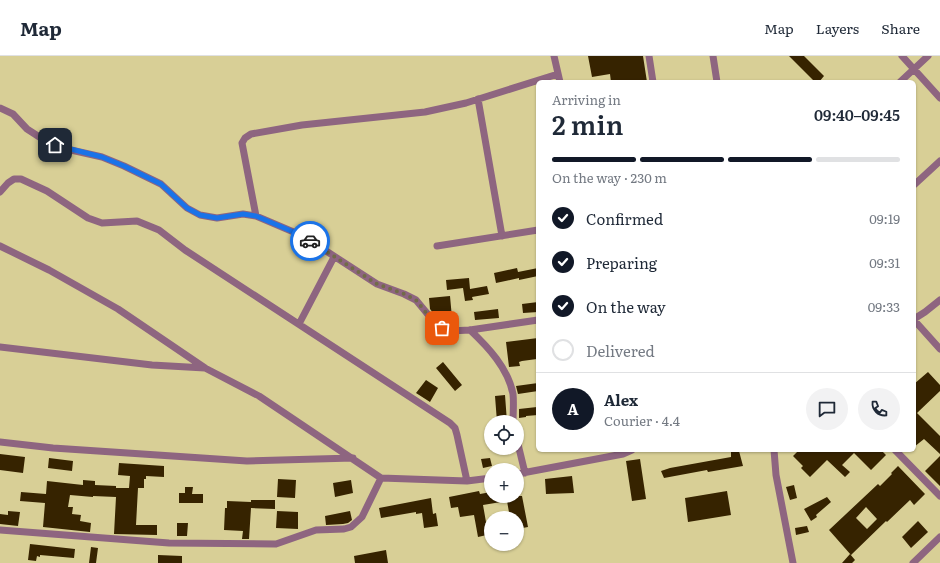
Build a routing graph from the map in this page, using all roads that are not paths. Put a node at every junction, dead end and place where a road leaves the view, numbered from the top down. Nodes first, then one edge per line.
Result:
1 (554, 56) edge
2 (649, 56) edge
3 (713, 56) edge
4 (902, 56) edge
5 (928, 56) edge
6 (914, 69) junction
7 (558, 74) junction
8 (539, 80) edge
9 (560, 80) edge
10 (653, 80) edge
11 (717, 80) edge
12 (902, 80) edge
13 (536, 81) edge
14 (940, 98) edge
15 (478, 99) junction
16 (0, 108) edge
17 (940, 161) edge
18 (916, 184) edge
19 (0, 192) edge
20 (256, 216) junction
21 (536, 230) edge
22 (502, 236) junction
23 (0, 246) edge
24 (437, 246) dead end
25 (334, 257) junction
26 (940, 300) edge
27 (916, 318) edge
28 (536, 320) edge
29 (916, 321) edge
30 (299, 324) junction
31 (470, 330) junction
32 (0, 347) edge
33 (940, 349) edge
34 (205, 368) junction
35 (513, 415) edge
36 (0, 442) edge
37 (623, 452) edge
38 (774, 452) edge
39 (897, 452) edge
40 (353, 458) junction
41 (524, 472) edge
42 (381, 478) junction
43 (484, 479) edge
44 (467, 481) junction
45 (940, 496) edge
46 (0, 530) edge
47 (940, 537) edge
48 (793, 563) edge
49 (913, 563) edge

1 - 7 street
2 - 10 street
3 - 11 street
4 - 6 street
5 - 6 street
6 - 12 street
6 - 14 street
7 - 8 street
7 - 9 street
13 - 15 street
15 - 20 street
15 - 22 street
16 - 20 street
17 - 18 street
19 - 30 street
20 - 25 street
21 - 22 street
22 - 24 street
23 - 34 street
25 - 30 street
25 - 31 street
26 - 27 street
28 - 31 street
29 - 33 street
30 - 44 street
31 - 35 street
32 - 34 street
34 - 40 street
36 - 40 street
37 - 41 street
38 - 48 street
39 - 45 street
40 - 42 street
42 - 44 street
42 - 46 street
43 - 44 street
47 - 49 street

